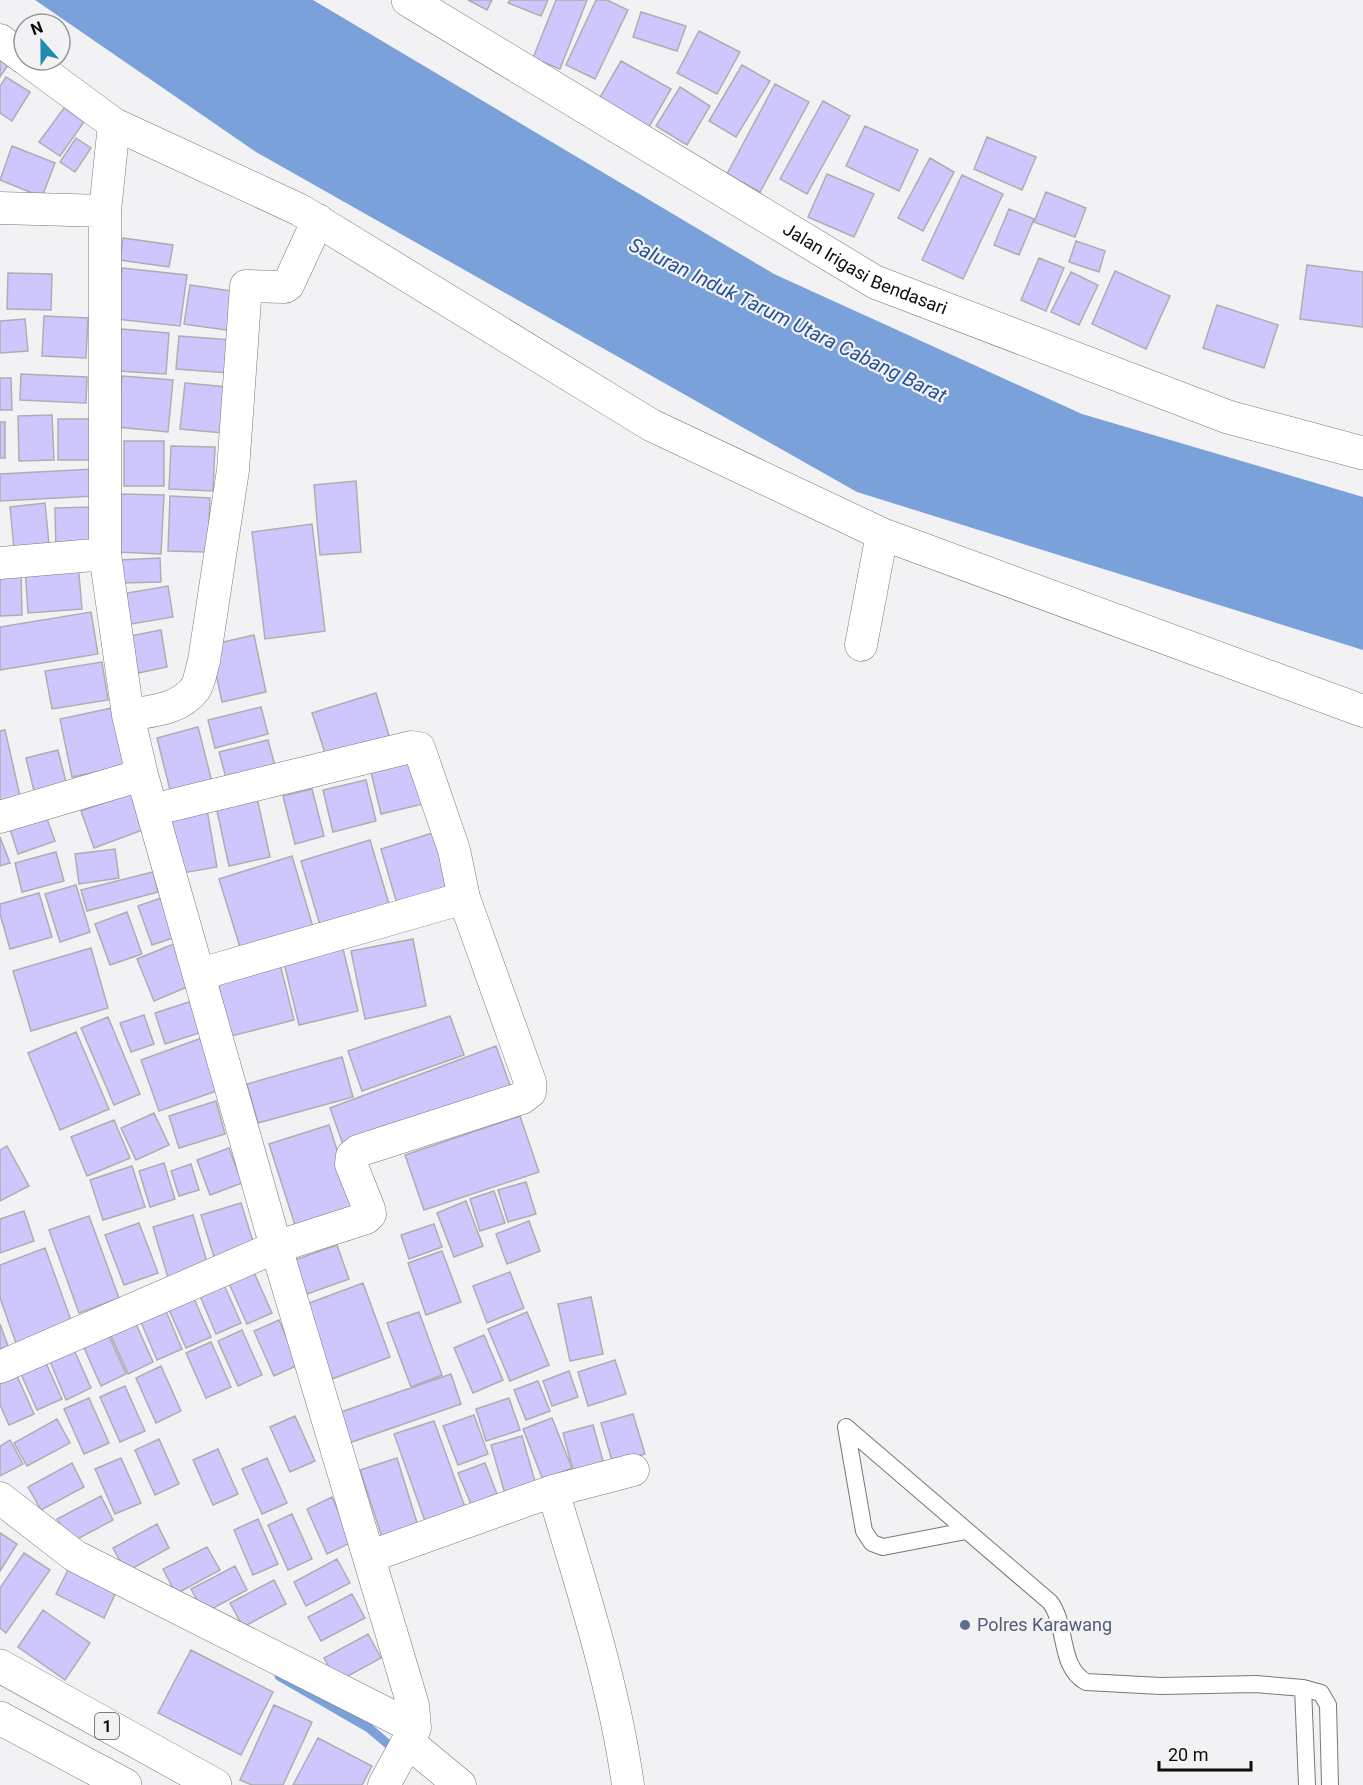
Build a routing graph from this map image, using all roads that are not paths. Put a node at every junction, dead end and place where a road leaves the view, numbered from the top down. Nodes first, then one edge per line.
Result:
1 (424, 4) edge
2 (44, 72) edge
3 (114, 124) junction
4 (0, 208) edge
5 (105, 211) junction
6 (318, 220) junction
7 (1363, 453) edge
8 (882, 534) junction
9 (105, 554) junction
10 (0, 563) edge
11 (861, 645) dead end
12 (1363, 711) edge
13 (128, 715) junction
14 (142, 775) junction
15 (152, 810) junction
16 (0, 818) edge
17 (464, 898) junction
18 (200, 974) junction
19 (276, 1247) junction
20 (0, 1367) edge
21 (633, 1470) dead end
22 (553, 1491) junction
23 (0, 1498) edge
24 (966, 1531) junction
25 (371, 1556) junction
26 (0, 1666) edge
27 (1302, 1688) junction
28 (0, 1718) edge
29 (409, 1740) junction
30 (125, 1785) edge
31 (215, 1785) edge
32 (384, 1785) edge
33 (460, 1785) edge
34 (628, 1785) edge
35 (1307, 1785) edge
36 (1330, 1785) edge

1 - 7 street, Jalan Irigasi Bendasari
2 - 3 street
3 - 5 street
3 - 6 street
4 - 5 street
5 - 9 street
6 - 8 street
6 - 13 street
8 - 11 street
8 - 12 street
9 - 10 street
9 - 13 street
13 - 14 street
14 - 15 street
14 - 16 street
15 - 17 street
15 - 18 street
17 - 18 street
17 - 19 street
18 - 19 street
19 - 20 street
19 - 25 street
21 - 22 street
22 - 25 street
22 - 34 street
23 - 29 street
24 - 24 lane
24 - 27 lane
25 - 29 street
26 - 31 street, 1
27 - 35 lane
27 - 36 lane
28 - 30 street, 1
29 - 32 street
29 - 33 street

